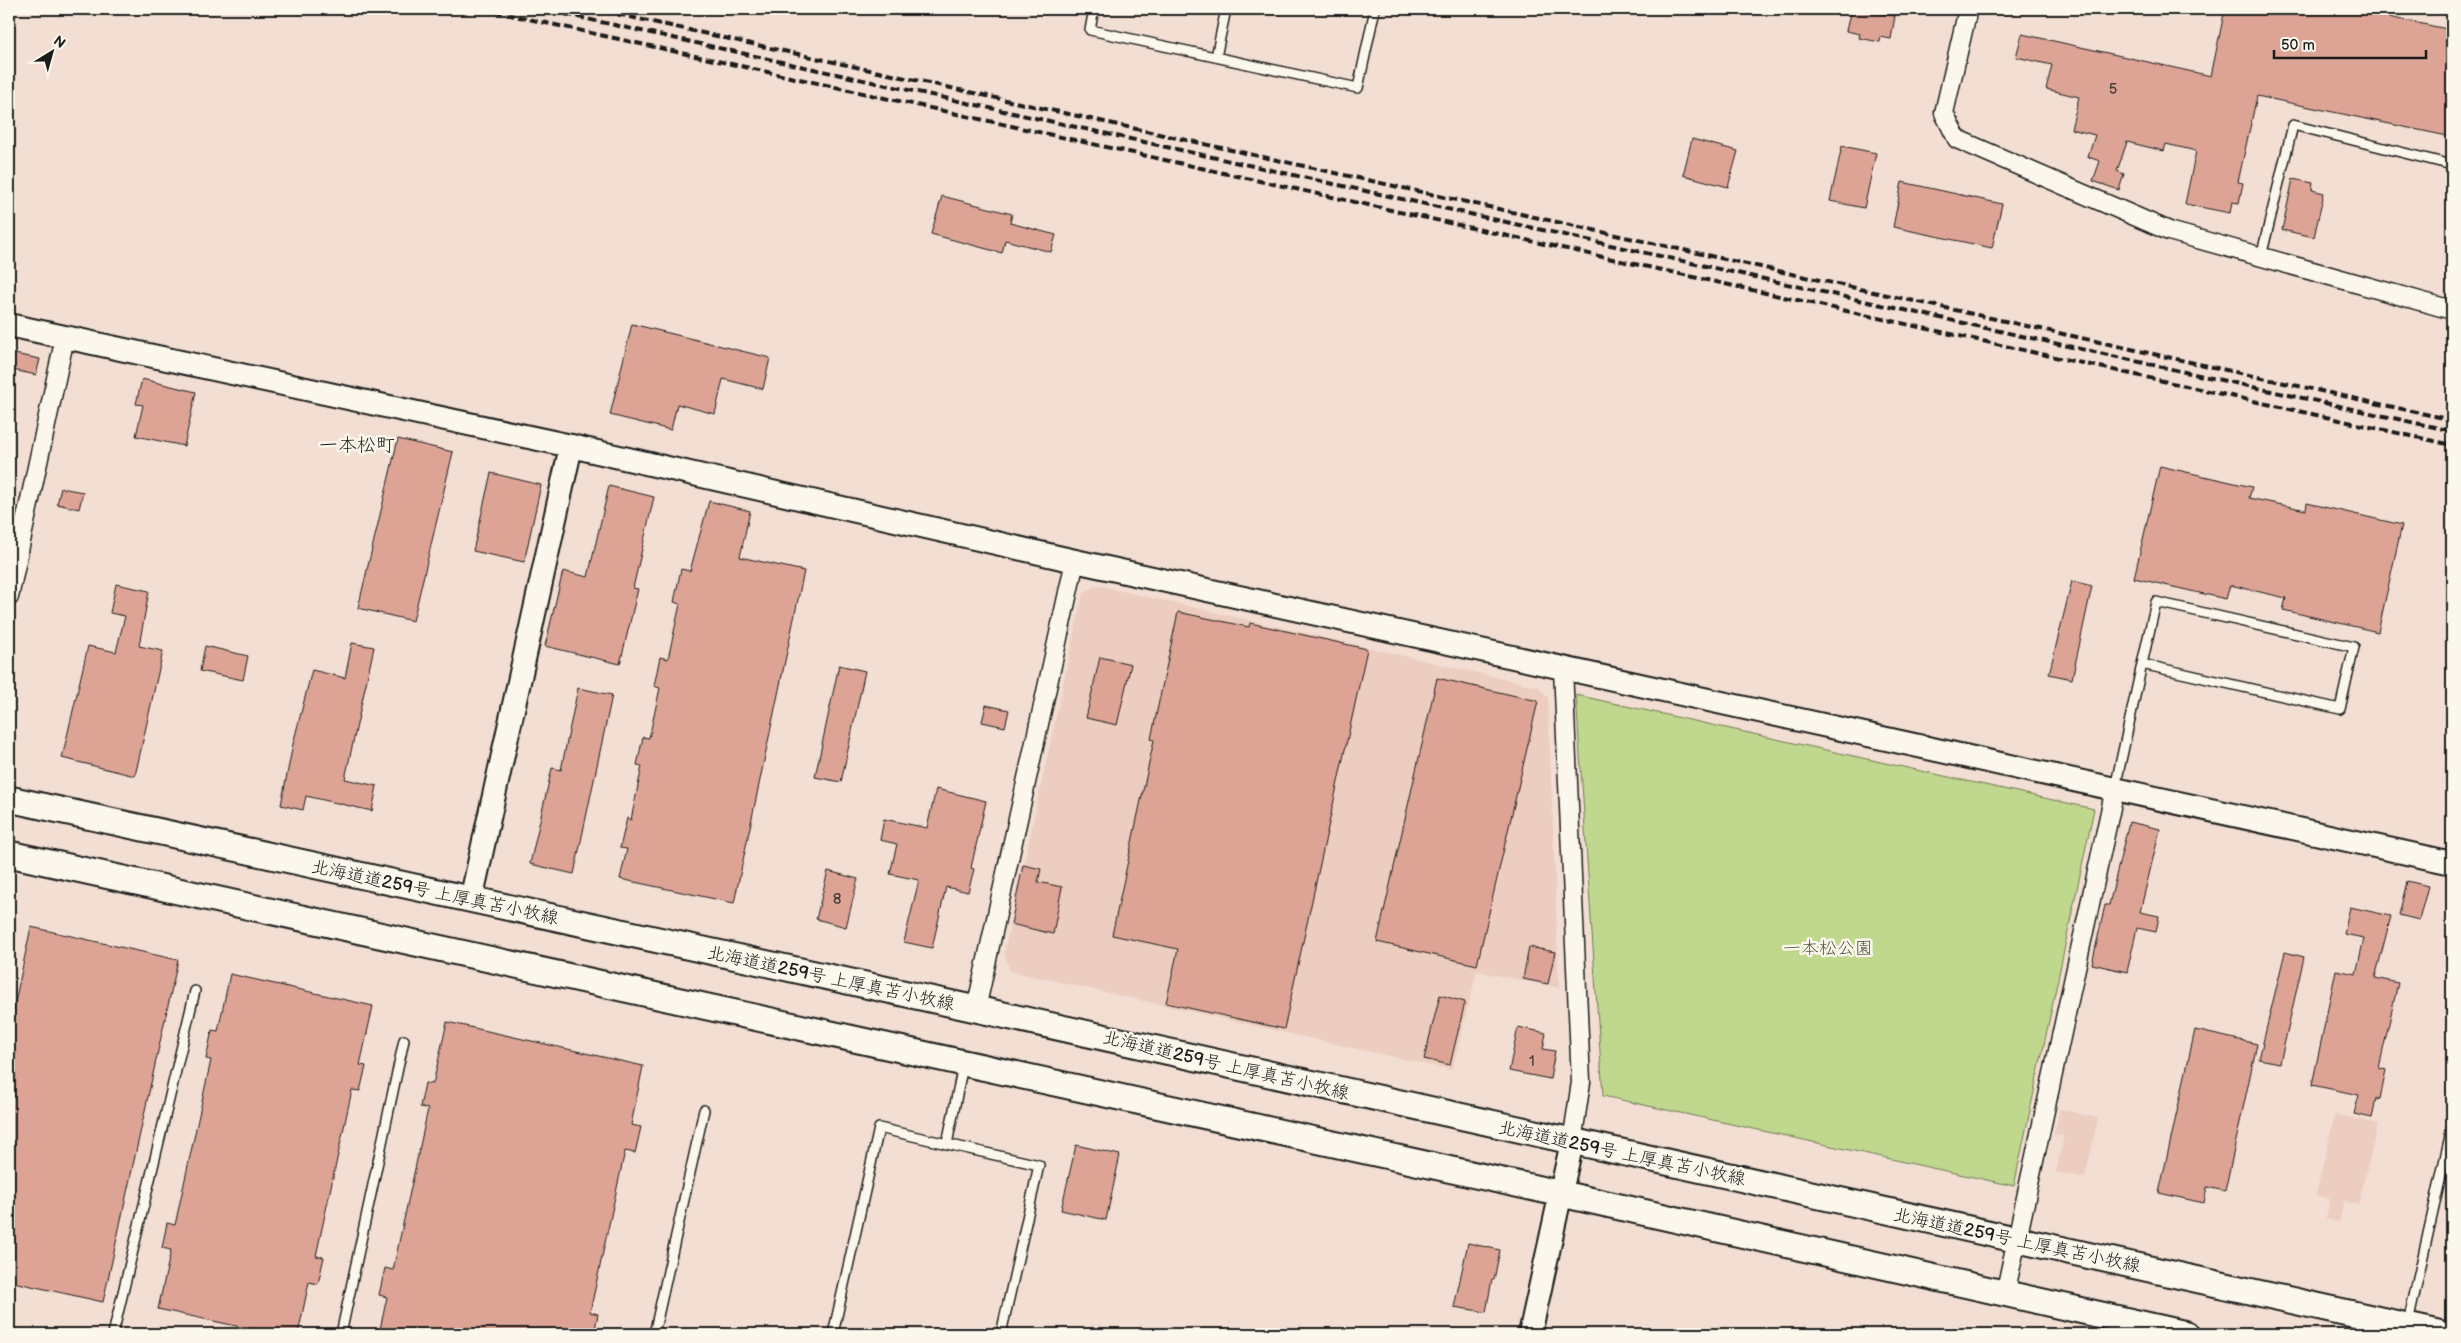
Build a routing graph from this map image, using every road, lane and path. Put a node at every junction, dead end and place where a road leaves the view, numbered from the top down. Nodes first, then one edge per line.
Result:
1 (1094, 9) edge
2 (1226, 9) edge
3 (1375, 9) edge
4 (1968, 9) edge
5 (1216, 57) junction
6 (2452, 165) edge
7 (2261, 256) junction
8 (2452, 310) edge
9 (9, 325) edge
10 (65, 337) junction
11 (571, 446) junction
12 (1075, 561) junction
13 (9, 597) edge
14 (2142, 664) junction
15 (1563, 668) junction
16 (2115, 789) junction
17 (9, 799) edge
18 (9, 854) edge
19 (2452, 863) edge
20 (471, 900) junction
21 (195, 992) dead end
22 (976, 1009) junction
23 (404, 1040) dead end
24 (963, 1064) junction
25 (704, 1110) dead end
26 (2452, 1127) edge
27 (1572, 1142) junction
28 (947, 1144) junction
29 (1562, 1194) junction
30 (2016, 1240) junction
31 (2005, 1294) junction
32 (2407, 1326) junction
33 (113, 1334) edge
34 (341, 1334) edge
35 (654, 1334) edge
36 (833, 1334) edge
37 (1000, 1334) edge
38 (1530, 1334) edge
39 (2186, 1334) edge
40 (2443, 1334) edge

1 - 5 lane
2 - 5 lane
3 - 5 lane
4 - 7 street
6 - 7 lane
7 - 8 street
9 - 10 street
10 - 11 street
10 - 13 street
11 - 12 street
11 - 20 street
12 - 15 street
12 - 22 street
14 - 14 lane
14 - 16 lane
15 - 16 street
15 - 27 street
16 - 19 street
16 - 30 street
17 - 20 main road, 北海道道259号 上厚真苫小牧線
18 - 24 main road
20 - 22 main road, 北海道道259号 上厚真苫小牧線
21 - 33 lane
22 - 27 main road, 北海道道259号 上厚真苫小牧線
23 - 34 lane
24 - 28 lane
24 - 29 main road
25 - 35 lane
26 - 32 lane
27 - 29 street
27 - 30 main road, 北海道道259号 上厚真苫小牧線
28 - 36 lane
28 - 37 lane
29 - 31 main road
29 - 38 street
30 - 31 street
30 - 32 main road, 北海道道259号 上厚真苫小牧線
31 - 39 main road
32 - 40 main road, 北海道道259号 上厚真苫小牧線

